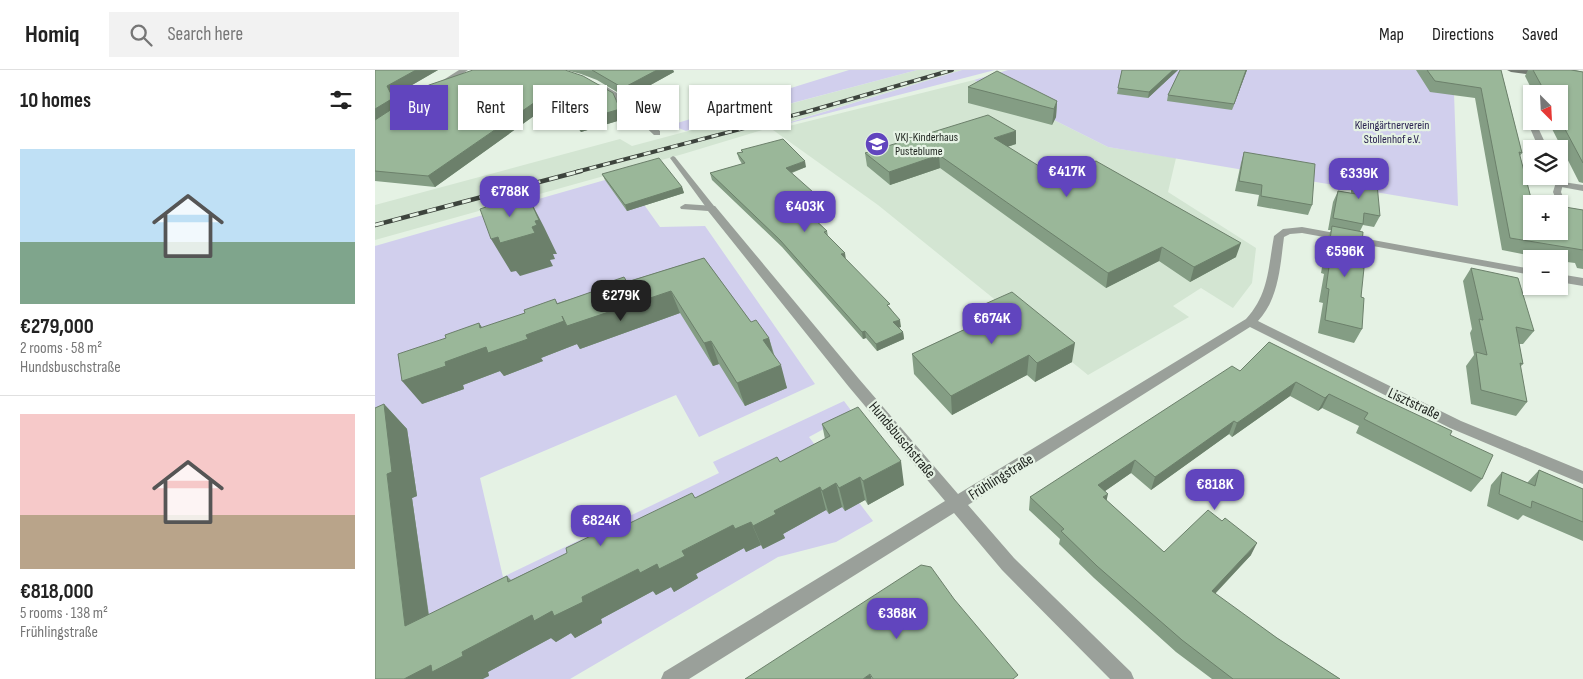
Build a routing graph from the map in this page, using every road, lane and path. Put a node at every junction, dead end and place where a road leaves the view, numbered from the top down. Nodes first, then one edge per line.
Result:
1 (464, 70) edge
2 (1511, 70) edge
3 (1580, 80) edge
4 (591, 82) edge
5 (442, 85) edge
6 (657, 134) dead end
7 (673, 158) dead end
8 (1568, 183) edge
9 (1583, 188) edge
10 (685, 207) dead end
11 (711, 208) junction
12 (1523, 271) edge
13 (1568, 280) edge
14 (1583, 282) edge
15 (1250, 322) junction
16 (1583, 478) edge
17 (956, 504) junction
18 (671, 679) edge
19 (1124, 679) edge

1 - 5 street
2 - 3 main road
4 - 6 street
7 - 11 lane
8 - 9 street
10 - 11 street
11 - 17 street, Hundsbuschstraße
12 - 15 street, Frühlingstraße
13 - 14 street
15 - 16 street, Lisztstraße
15 - 17 street, Frühlingstraße
17 - 18 street, Frühlingstraße
17 - 19 street, Hundsbuschstraße

